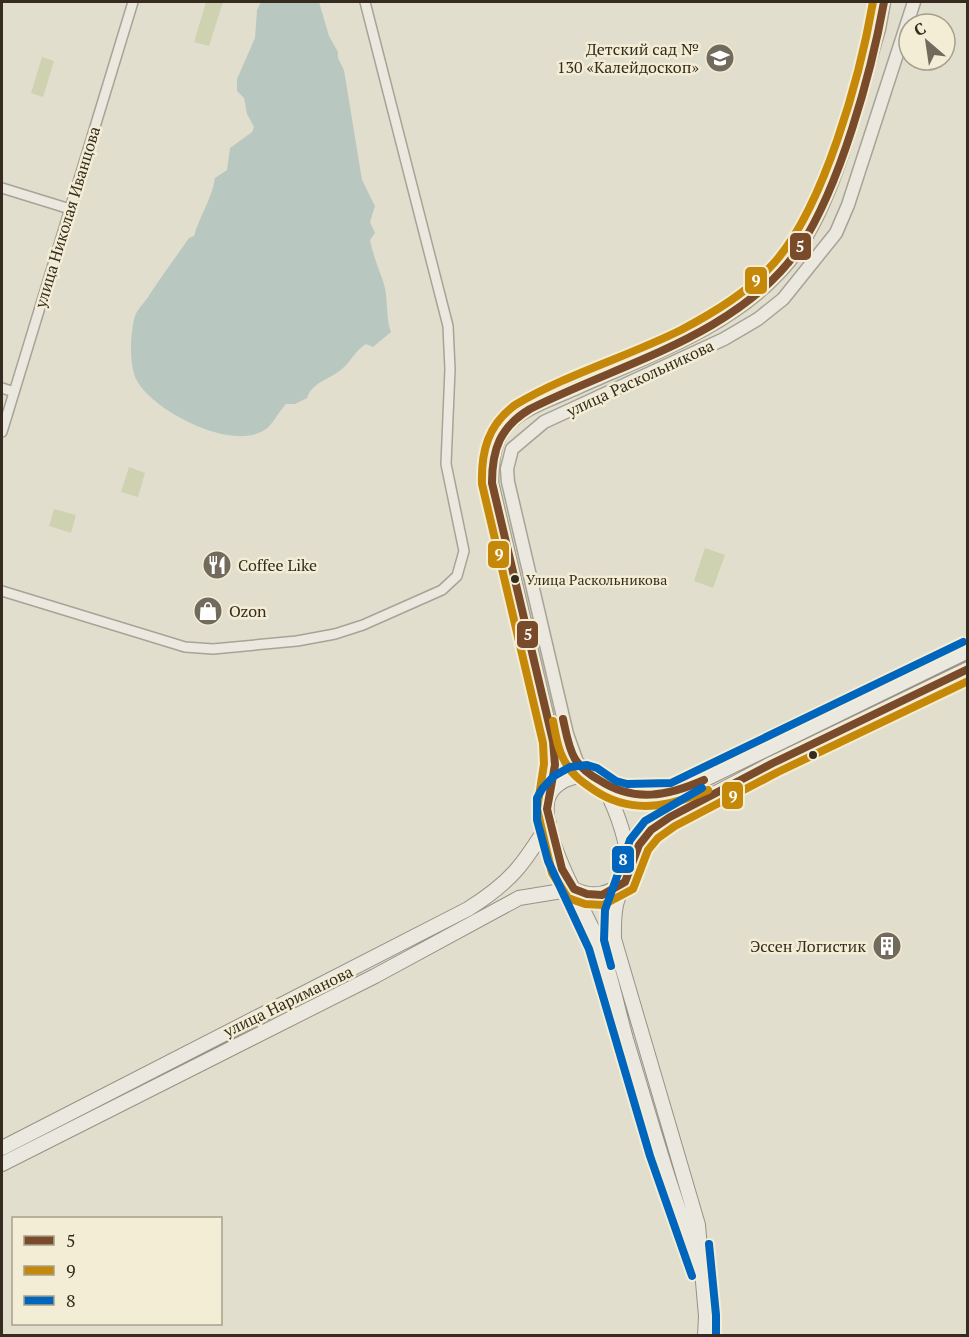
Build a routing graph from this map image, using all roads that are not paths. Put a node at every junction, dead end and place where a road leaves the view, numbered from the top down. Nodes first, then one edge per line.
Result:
1 (133, 2) edge
2 (365, 2) edge
3 (884, 2) edge
4 (914, 2) edge
5 (2, 188) edge
6 (70, 209) junction
7 (2, 388) edge
8 (14, 392) junction
9 (2, 432) edge
10 (2, 591) edge
11 (968, 651) edge
12 (968, 669) edge
13 (594, 777) junction
14 (605, 787) junction
15 (550, 795) junction
16 (549, 823) junction
17 (627, 876) junction
18 (574, 889) junction
19 (2, 1149) edge
20 (2, 1164) edge
21 (702, 1272) junction
22 (705, 1335) edge

1 - 6 street, улица Николая Иванцова
2 - 10 street
3 - 15 street, улица Раскольникова
4 - 13 street, улица Раскольникова
5 - 6 street
6 - 8 street, улица Николая Иванцова
7 - 8 street
8 - 9 street, улица Николая Иванцова
11 - 14 main road
12 - 17 main road
13 - 14 main road
13 - 15 main road
14 - 17 main road
15 - 16 main road
16 - 18 main road
16 - 19 main road, улица Нариманова
17 - 18 main road, улица Нариманова
17 - 21 main road
18 - 20 main road, улица Нариманова
18 - 21 main road
21 - 22 main road

